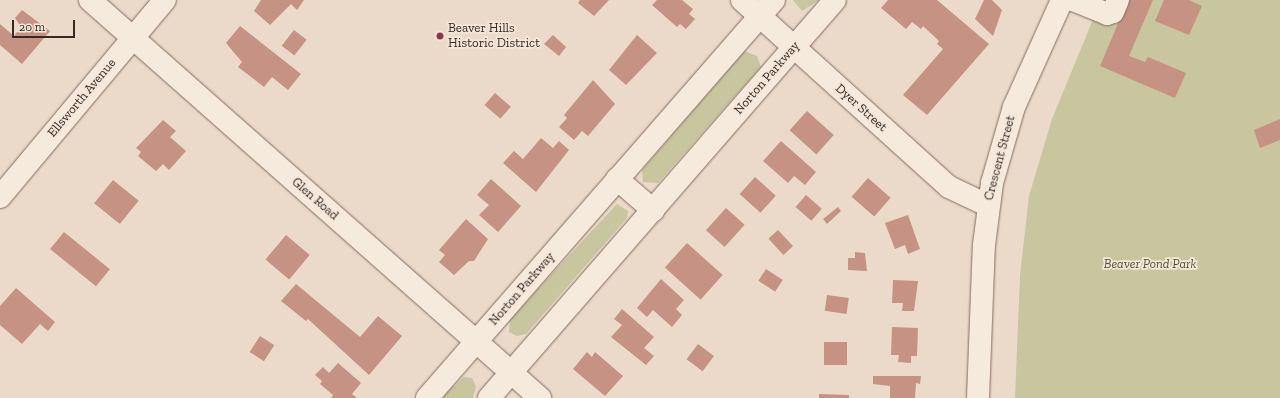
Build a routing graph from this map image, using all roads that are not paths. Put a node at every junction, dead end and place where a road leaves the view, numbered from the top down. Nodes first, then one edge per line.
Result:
1 (90, 0) edge
2 (166, 0) edge
3 (742, 0) edge
4 (774, 0) edge
5 (835, 0) edge
6 (1062, 0) edge
7 (1073, 0) edge
8 (1118, 0) edge
9 (760, 16) junction
10 (132, 39) junction
11 (794, 47) junction
12 (617, 179) junction
13 (0, 197) edge
14 (987, 205) junction
15 (653, 210) junction
16 (476, 341) junction
17 (512, 373) junction
18 (427, 398) edge
19 (489, 398) edge
20 (540, 398) edge
21 (978, 398) edge

1 - 10 street, Glen Road
2 - 10 street, Ellsworth Avenue
3 - 9 street, Dyer Street
4 - 9 street, Norton Parkway
5 - 11 street, Norton Parkway
6 - 14 street, Crescent Street
7 - 8 street
9 - 11 street, Dyer Street
9 - 12 street, Norton Parkway
10 - 13 street, Ellsworth Avenue
10 - 16 street, Glen Road
11 - 14 street, Dyer Street
11 - 15 street, Norton Parkway
12 - 15 street
12 - 16 street, Norton Parkway
14 - 21 street, Crescent Street
15 - 17 street, Norton Parkway
16 - 17 street, Glen Road
16 - 18 street, Norton Parkway
17 - 19 street, Norton Parkway
17 - 20 street, Glen Road

